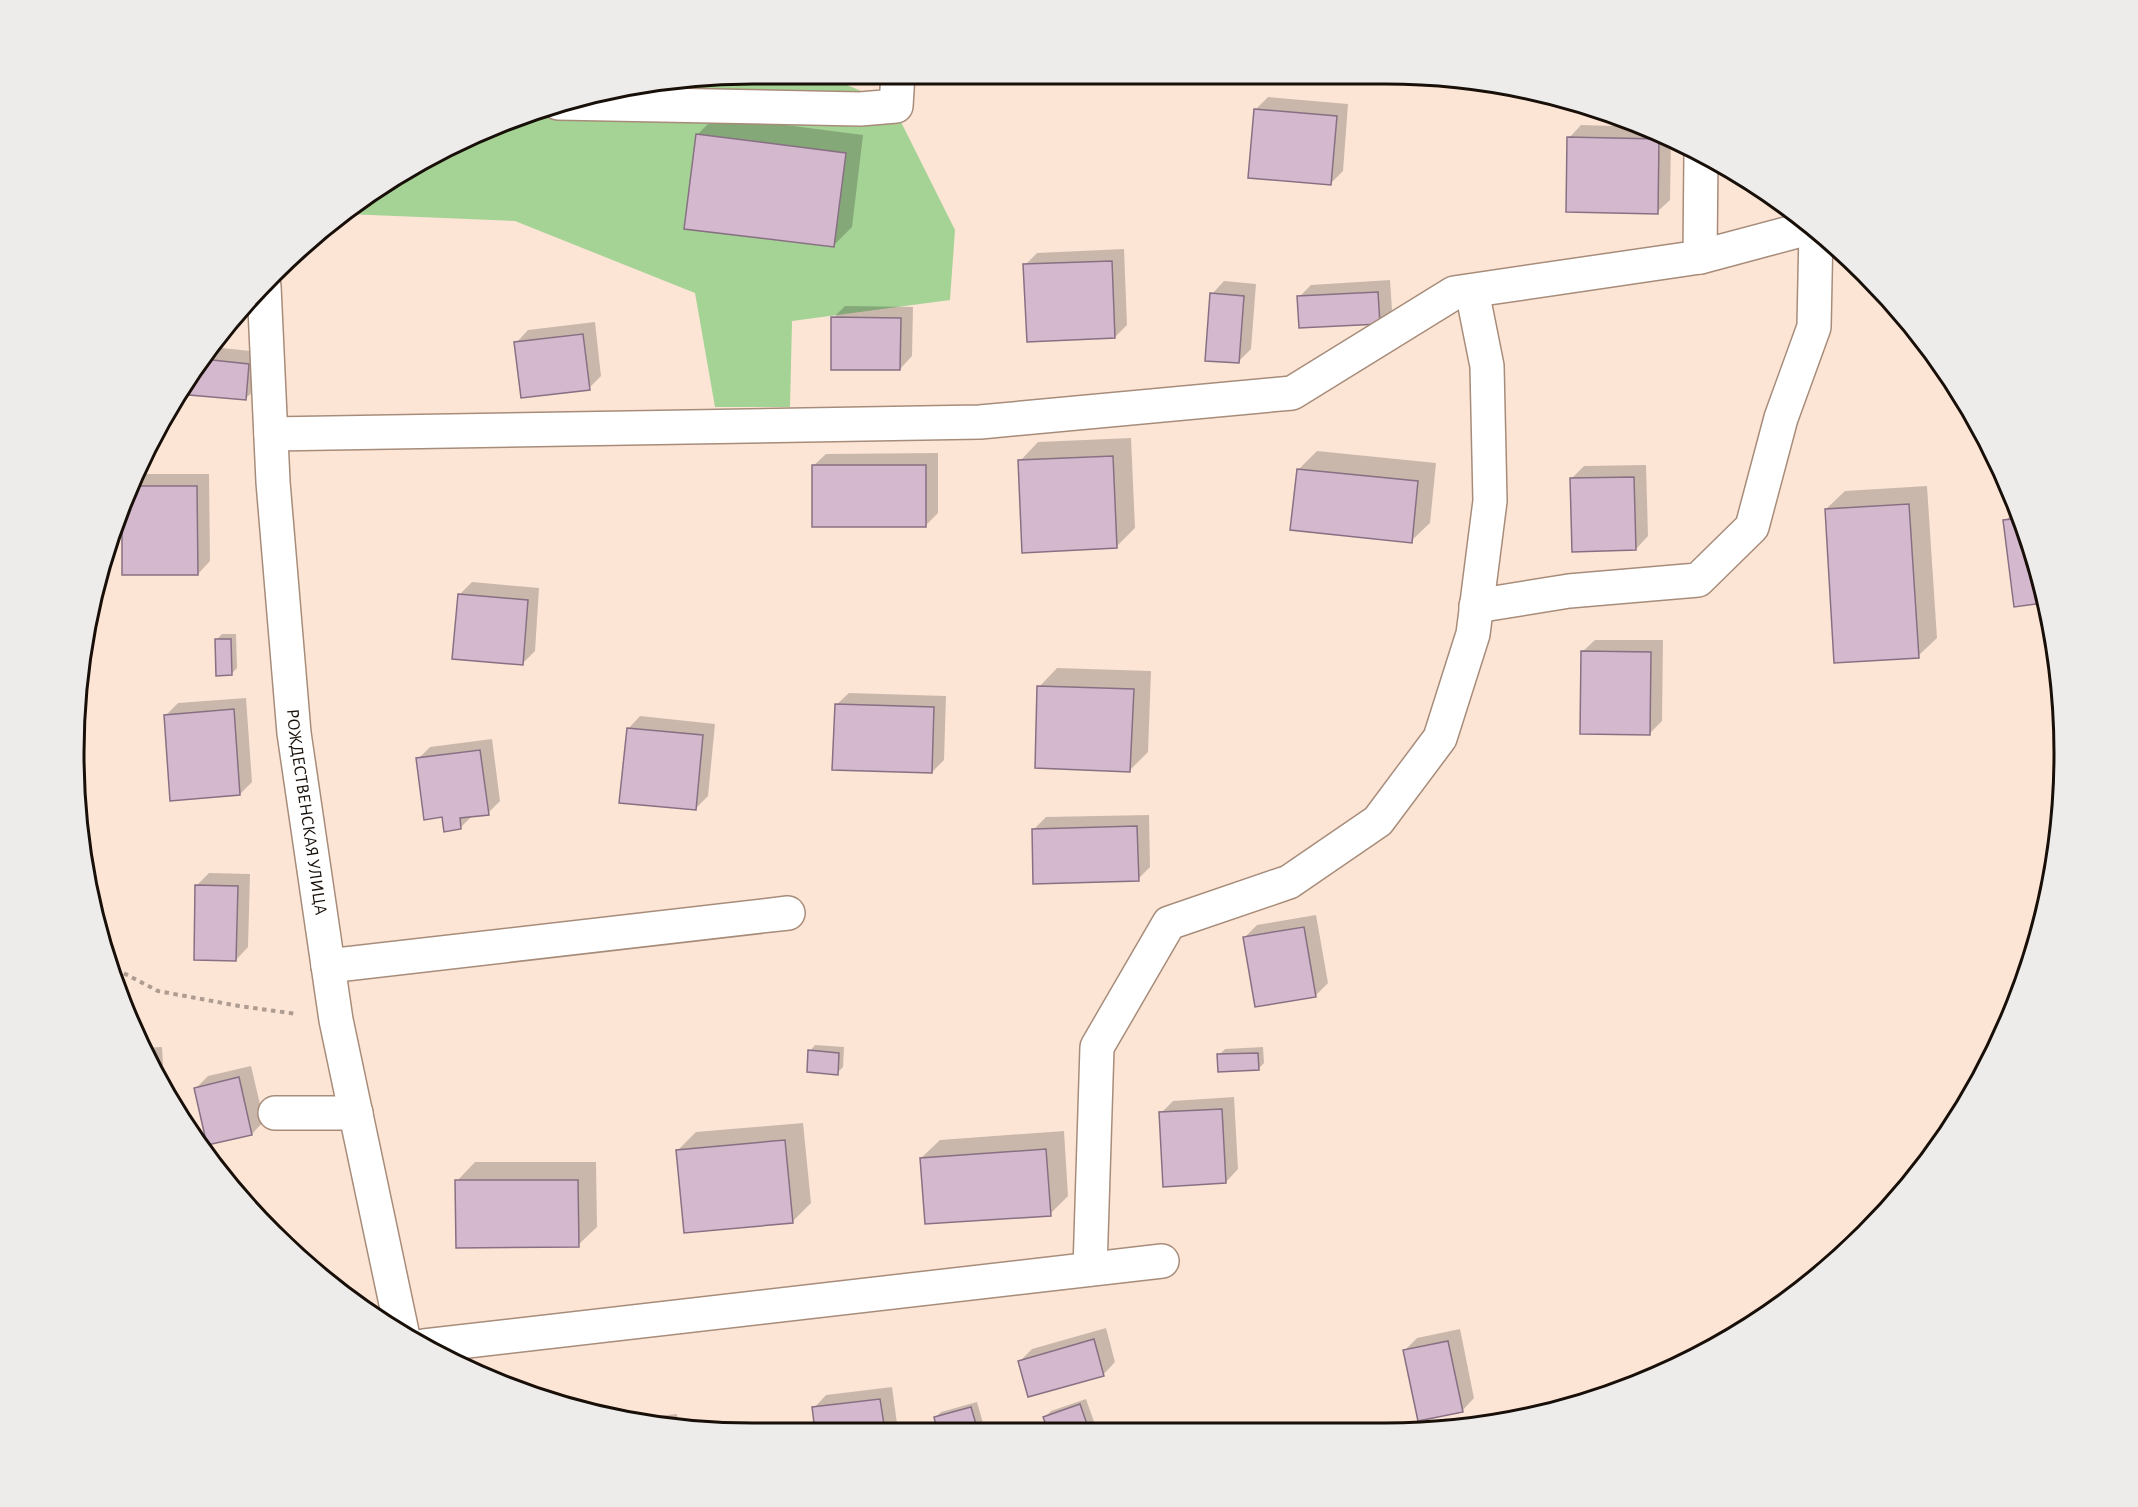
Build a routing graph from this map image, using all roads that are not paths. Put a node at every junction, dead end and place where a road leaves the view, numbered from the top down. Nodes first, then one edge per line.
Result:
1 (897, 84) edge
2 (594, 104) edge
3 (1701, 164) edge
4 (1801, 229) edge
5 (1816, 242) edge
6 (1700, 257) junction
7 (1472, 291) junction
8 (264, 297) edge
9 (271, 434) junction
10 (1476, 606) junction
11 (788, 914) dead end
12 (328, 966) junction
13 (275, 1113) dead end
14 (356, 1113) junction
15 (1162, 1261) dead end
16 (1090, 1269) junction
17 (400, 1321) edge
18 (439, 1344) edge

1 - 2 street
3 - 6 street
4 - 6 street
5 - 10 street
6 - 7 street
7 - 9 street
7 - 10 street
8 - 9 street, РОЖДЕСТВЕНСКАЯ УЛИЦА
9 - 12 street, РОЖДЕСТВЕНСКАЯ УЛИЦА
10 - 16 street
11 - 12 street
12 - 14 street, РОЖДЕСТВЕНСКАЯ УЛИЦА
13 - 14 street
14 - 17 street, РОЖДЕСТВЕНСКАЯ УЛИЦА
15 - 16 street
16 - 18 street

